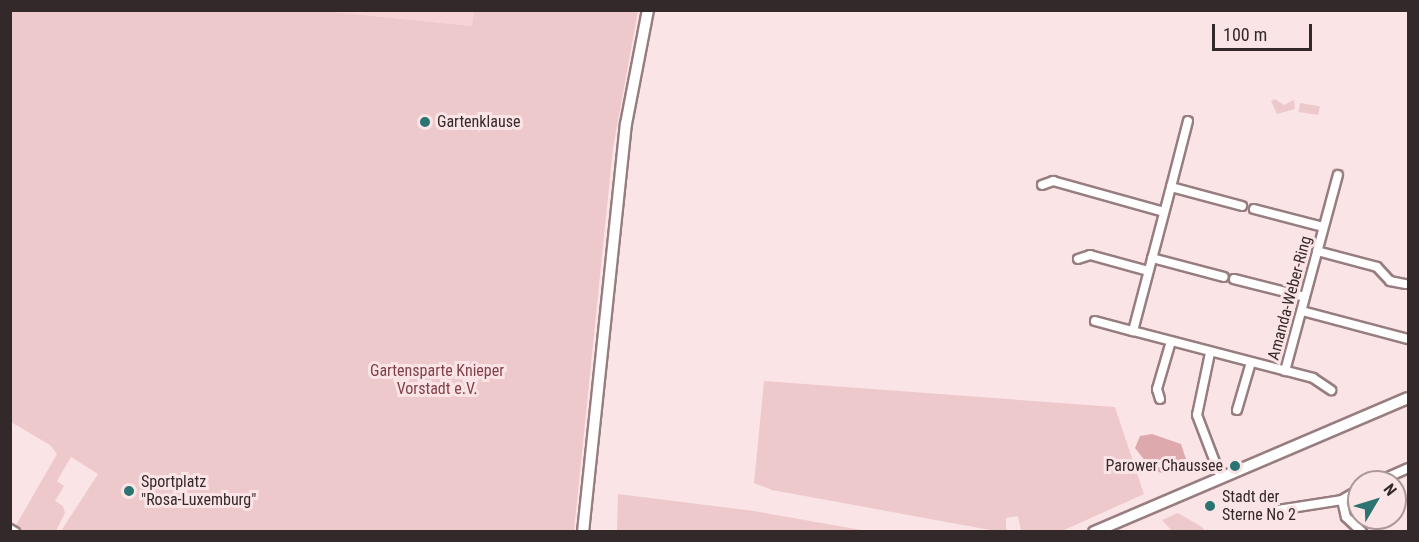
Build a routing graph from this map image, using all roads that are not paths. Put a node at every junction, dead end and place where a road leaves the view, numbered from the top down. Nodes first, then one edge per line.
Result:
1 (648, 10) edge
2 (1188, 121) dead end
3 (1338, 175) dead end
4 (1042, 185) dead end
5 (1171, 187) junction
6 (1242, 206) dead end
7 (1254, 209) dead end
8 (1164, 212) junction
9 (1323, 227) junction
10 (1317, 251) junction
11 (1152, 258) junction
12 (1078, 259) dead end
13 (1148, 271) junction
14 (1224, 277) dead end
15 (1234, 279) dead end
16 (1406, 284) dead end
17 (1305, 297) junction
18 (1302, 311) junction
19 (1095, 321) dead end
20 (1133, 331) junction
21 (1408, 339) edge
22 (1171, 341) junction
23 (1210, 353) junction
24 (1251, 362) junction
25 (1286, 371) junction
26 (1331, 390) dead end
27 (1408, 398) edge
28 (1160, 399) dead end
29 (1238, 410) dead end
30 (1221, 478) junction
31 (1347, 497) edge
32 (1342, 500) junction
33 (1278, 510) dead end
34 (10, 529) edge
35 (15, 531) edge
36 (583, 531) edge
37 (1094, 531) edge
38 (1362, 531) edge

1 - 36 main road
2 - 5 street
3 - 9 street, Amanda-Weber-Ring
4 - 8 street
5 - 6 street
5 - 8 street
7 - 9 street, Amanda-Weber-Ring
8 - 11 street
9 - 10 street, Amanda-Weber-Ring
10 - 16 street
10 - 17 street, Amanda-Weber-Ring
11 - 13 street
11 - 14 street
12 - 13 street
13 - 20 street
15 - 17 street
17 - 18 street, Amanda-Weber-Ring
18 - 21 street
18 - 25 street, Amanda-Weber-Ring
19 - 20 street, Amanda-Weber-Ring
20 - 22 street, Amanda-Weber-Ring
22 - 23 street, Amanda-Weber-Ring
22 - 28 street
23 - 24 street, Amanda-Weber-Ring
23 - 30 street
24 - 25 street, Amanda-Weber-Ring
24 - 29 street
25 - 26 street
27 - 30 main road
30 - 37 main road
31 - 32 street
32 - 33 street
32 - 38 street
34 - 35 street

